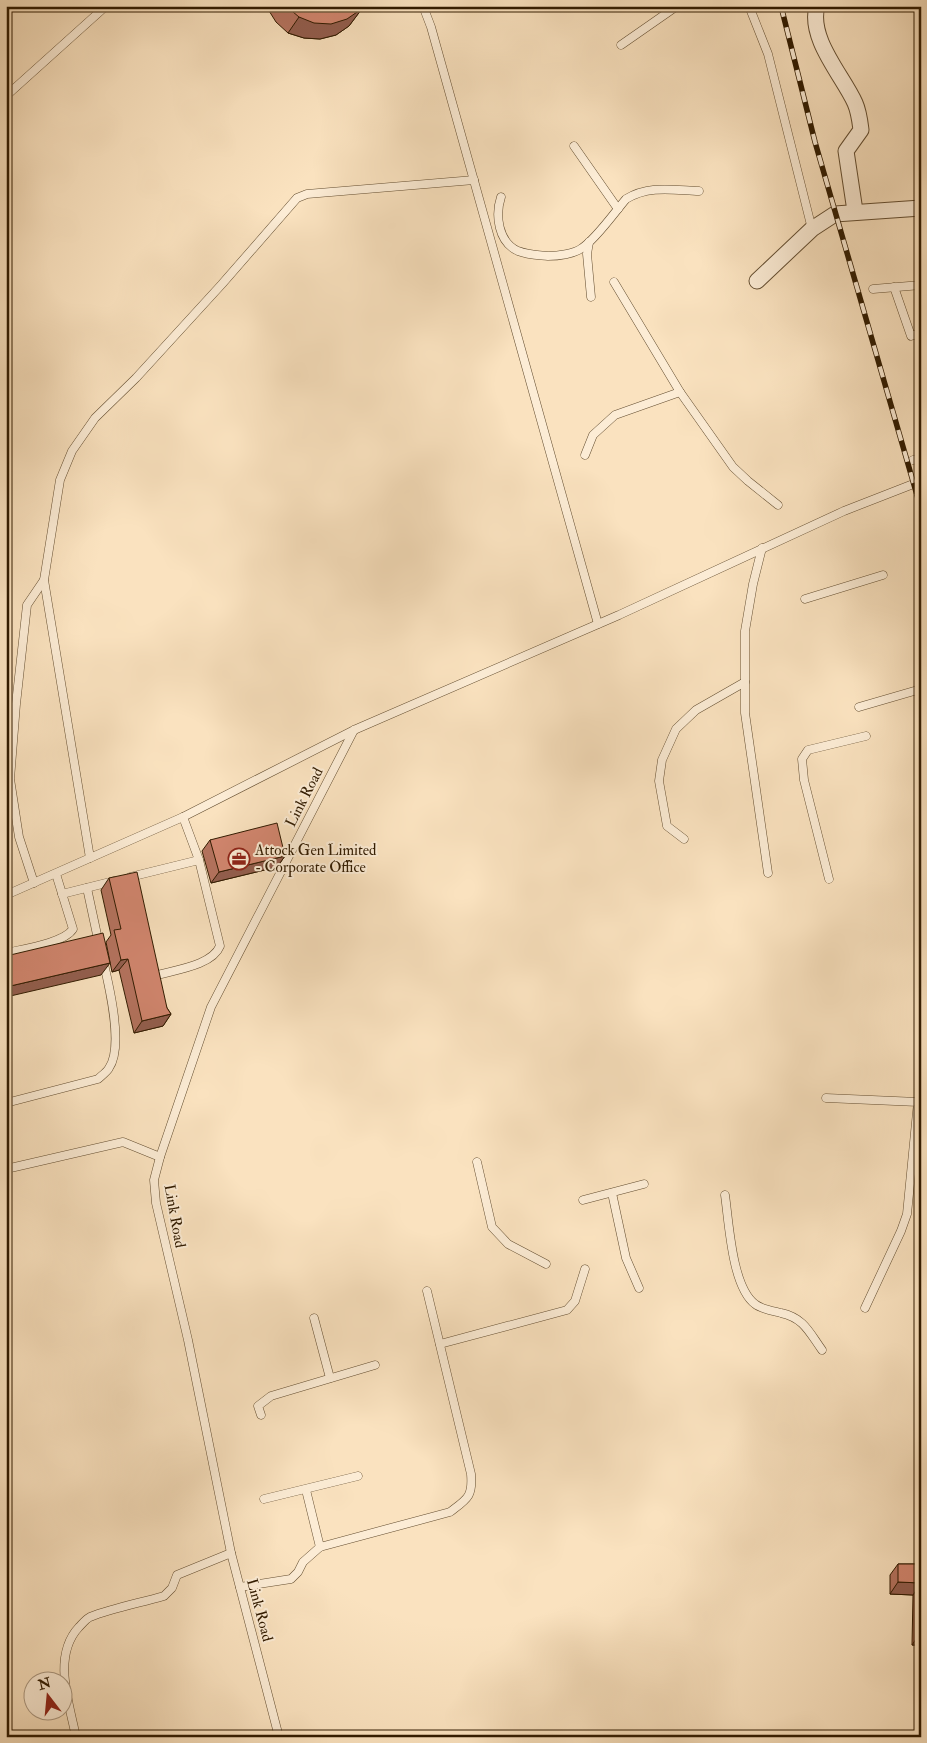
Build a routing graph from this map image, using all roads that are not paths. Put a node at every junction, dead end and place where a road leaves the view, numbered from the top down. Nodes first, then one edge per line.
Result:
1 (106, 6) edge
2 (422, 6) edge
3 (677, 6) edge
4 (749, 6) edge
5 (817, 6) edge
6 (621, 45) dead end
7 (6, 96) edge
8 (574, 146) dead end
9 (474, 180) junction
10 (699, 191) dead end
11 (500, 197) dead end
12 (921, 208) edge
13 (618, 209) junction
14 (855, 211) junction
15 (812, 229) junction
16 (589, 242) junction
17 (614, 282) dead end
18 (757, 282) dead end
19 (921, 285) edge
20 (894, 287) junction
21 (873, 289) dead end
22 (591, 297) dead end
23 (921, 333) edge
24 (680, 392) junction
25 (585, 455) dead end
26 (921, 481) edge
27 (778, 505) dead end
28 (762, 548) junction
29 (883, 575) dead end
30 (44, 580) junction
31 (805, 599) dead end
32 (598, 624) junction
33 (745, 682) junction
34 (921, 689) edge
35 (859, 707) dead end
36 (354, 730) junction
37 (866, 736) dead end
38 (182, 817) junction
39 (684, 839) dead end
40 (90, 858) junction
41 (199, 860) junction
42 (768, 873) dead end
43 (56, 874) junction
44 (133, 876) junction
45 (829, 879) dead end
46 (34, 883) junction
47 (135, 886) edge
48 (87, 888) junction
49 (62, 894) junction
50 (6, 896) edge
51 (6, 953) edge
52 (152, 967) edge
53 (154, 976) junction
54 (156, 984) edge
55 (826, 1098) dead end
56 (6, 1103) edge
57 (160, 1157) junction
58 (477, 1162) dead end
59 (6, 1168) edge
60 (644, 1184) dead end
61 (612, 1193) junction
62 (725, 1195) dead end
63 (583, 1200) dead end
64 (546, 1264) dead end
65 (585, 1269) dead end
66 (639, 1288) dead end
67 (427, 1291) dead end
68 (865, 1308) dead end
69 (314, 1318) dead end
70 (440, 1344) junction
71 (822, 1350) dead end
72 (375, 1365) dead end
73 (330, 1378) junction
74 (261, 1415) dead end
75 (358, 1476) dead end
76 (306, 1490) junction
77 (264, 1499) dead end
78 (320, 1547) junction
79 (231, 1553) junction
80 (240, 1587) junction
81 (76, 1737) edge
82 (279, 1737) edge

1 - 7 lane
2 - 9 lane
3 - 6 lane
4 - 15 lane
5 - 14 street
8 - 13 lane
9 - 30 lane
9 - 32 lane
10 - 13 lane
11 - 16 lane
12 - 14 street
13 - 16 lane
14 - 15 street
15 - 18 street
16 - 22 lane
17 - 24 lane
19 - 20 lane
20 - 21 lane
20 - 23 lane
24 - 25 lane
24 - 27 lane
26 - 28 lane
28 - 32 lane
28 - 33 lane
29 - 31 lane
30 - 40 lane
30 - 46 lane
32 - 36 lane
33 - 39 lane
33 - 42 lane
34 - 35 lane
36 - 38 lane
36 - 57 lane, Link Road
37 - 45 lane
38 - 40 lane
38 - 41 lane
40 - 43 lane
41 - 44 lane
41 - 53 lane
43 - 46 lane
43 - 49 lane
44 - 47 lane
44 - 48 lane
46 - 50 lane
48 - 49 lane
48 - 56 lane
49 - 51 lane
52 - 53 lane
53 - 54 lane
55 - 68 lane
57 - 59 lane
57 - 79 lane, Link Road
58 - 64 lane
60 - 61 lane
61 - 63 lane
61 - 66 lane
62 - 71 lane
65 - 70 lane
67 - 70 lane
69 - 73 lane
70 - 78 lane
72 - 73 lane
73 - 74 lane
75 - 76 lane
76 - 77 lane
76 - 78 lane
78 - 80 lane
79 - 80 lane, Link Road
79 - 81 lane
80 - 82 lane, Link Road

